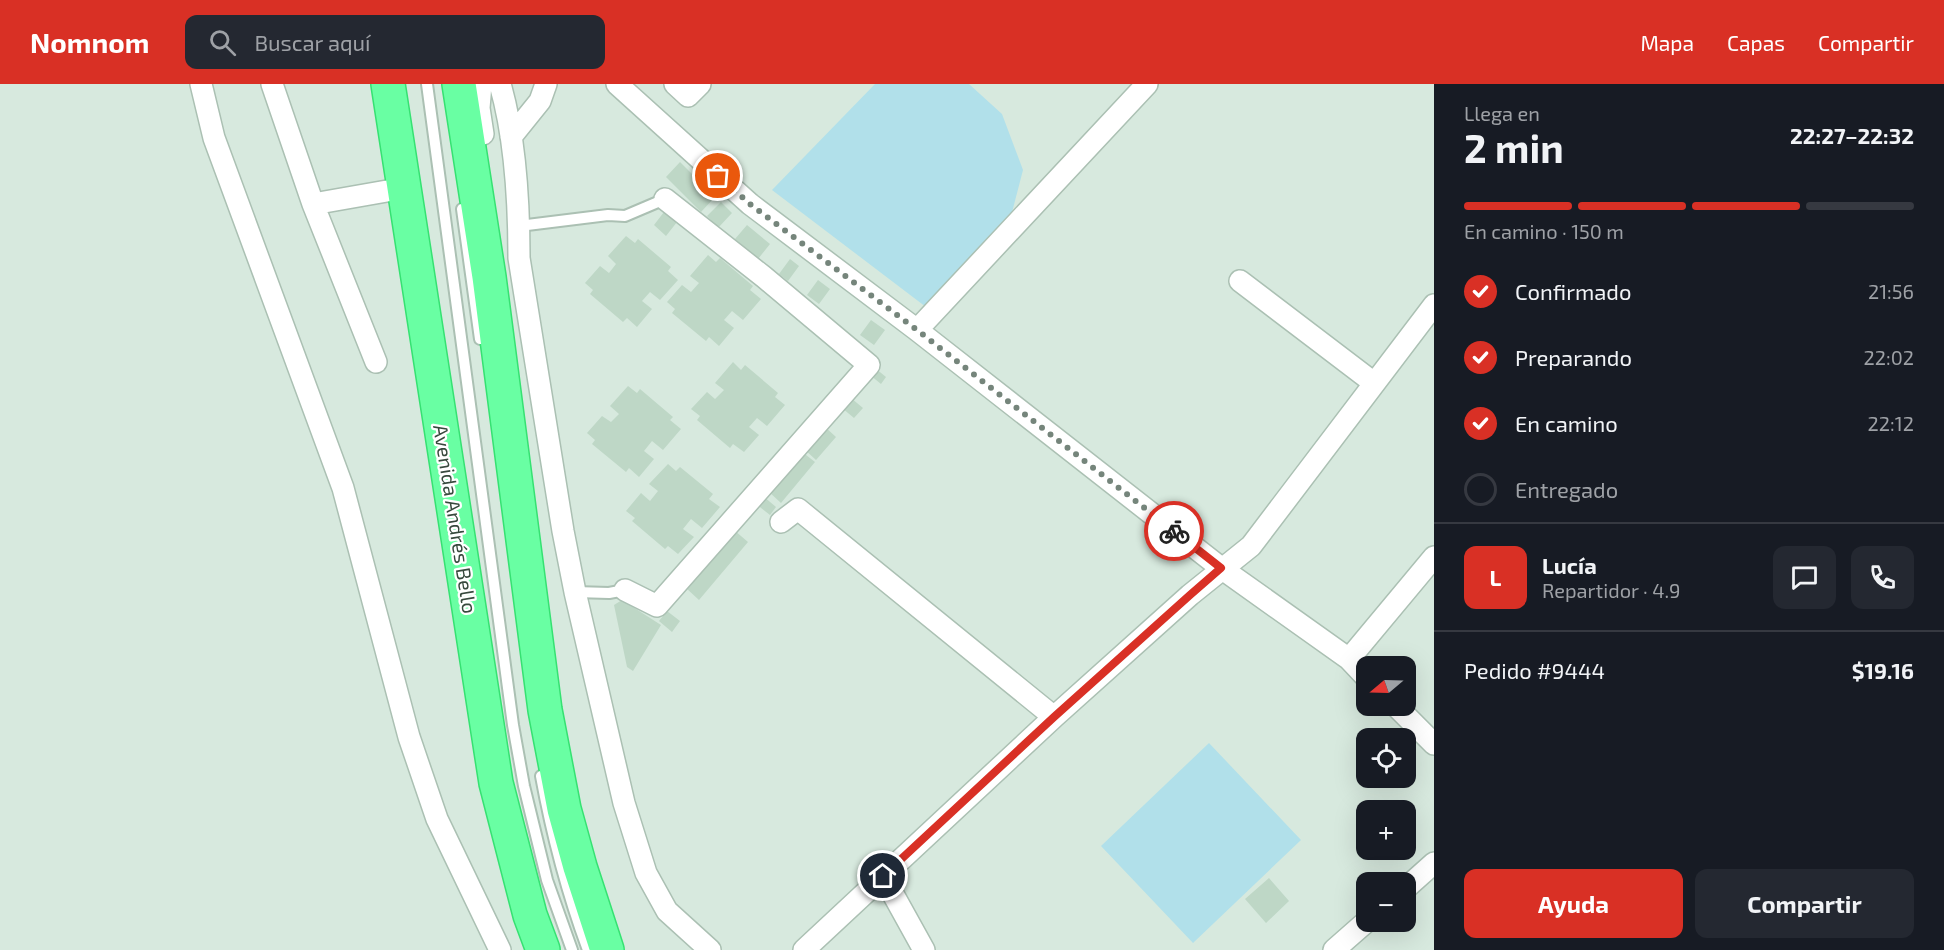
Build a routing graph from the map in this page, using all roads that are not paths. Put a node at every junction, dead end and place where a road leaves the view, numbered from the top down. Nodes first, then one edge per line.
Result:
1 (201, 84) edge
2 (272, 84) edge
3 (388, 84) edge
4 (427, 84) edge
5 (476, 84) edge
6 (481, 84) edge
7 (500, 84) edge
8 (546, 84) edge
9 (617, 84) edge
10 (675, 84) edge
11 (700, 84) edge
12 (1147, 84) edge
13 (469, 96) edge
14 (510, 137) junction
15 (404, 188) junction
16 (460, 197) dead end
17 (664, 199) joint
18 (313, 204) junction
19 (519, 226) junction
20 (1240, 281) dead end
21 (1434, 305) edge
22 (917, 330) junction
23 (481, 346) dead end
24 (375, 362) dead end
25 (1374, 383) junction
26 (781, 522) dead end
27 (1434, 556) edge
28 (1221, 568) junction
29 (625, 590) joint
30 (575, 592) junction
31 (1349, 659) junction
32 (1356, 666) edge
33 (1406, 716) edge
34 (1054, 717) junction
35 (1434, 744) edge
36 (538, 759) dead end
37 (1434, 863) edge
38 (883, 876) junction
39 (1416, 879) edge
40 (1356, 931) edge
41 (500, 950) edge
42 (543, 950) edge
43 (572, 950) edge
44 (588, 950) edge
45 (607, 950) edge
46 (710, 950) edge
47 (804, 950) edge
48 (924, 950) edge
49 (1334, 950) edge

1 - 41 street
2 - 18 street
3 - 15 highway, Avenida Andrés Bello
4 - 43 lane
5 - 13 street
6 - 13 street
7 - 14 street
8 - 14 street
9 - 22 street
10 - 11 street
12 - 22 street
13 - 45 highway
14 - 19 street
15 - 18 street
15 - 42 highway, Avenida Andrés Bello
16 - 23 lane
17 - 19 lane
17 - 29 street
18 - 24 street
19 - 30 street
20 - 25 street
21 - 25 street
22 - 28 street
25 - 28 street
26 - 34 street
27 - 31 street
28 - 31 street
28 - 34 street
29 - 30 lane
30 - 46 street
31 - 32 street
33 - 35 street
34 - 38 street
36 - 44 lane
37 - 39 street
38 - 47 street
38 - 48 street
40 - 49 street

